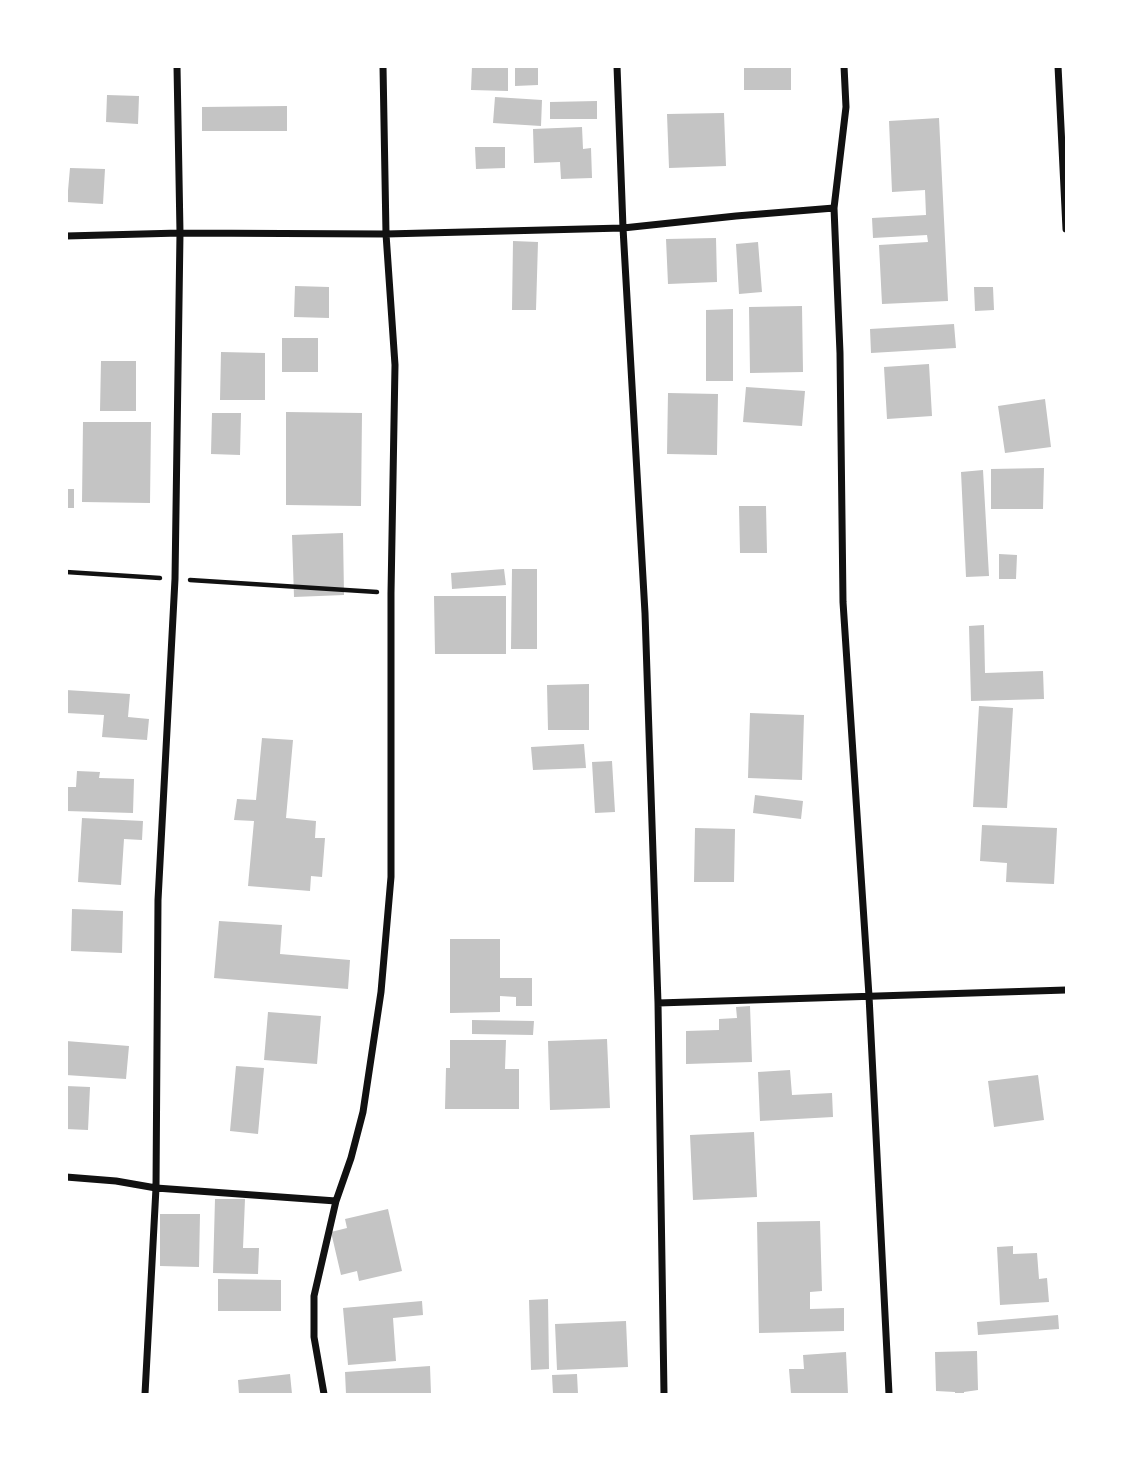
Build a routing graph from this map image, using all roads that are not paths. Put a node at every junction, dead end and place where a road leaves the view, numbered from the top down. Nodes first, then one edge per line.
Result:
1 (177, 66) edge
2 (383, 66) edge
3 (617, 66) edge
4 (844, 66) edge
5 (1058, 66) edge
6 (834, 208) junction
7 (623, 228) junction
8 (1066, 229) edge
9 (180, 233) junction
10 (386, 234) junction
11 (66, 236) edge
12 (1066, 990) edge
13 (869, 996) junction
14 (658, 1003) junction
15 (66, 1177) edge
16 (156, 1188) junction
17 (336, 1202) junction
18 (145, 1395) edge
19 (324, 1395) edge
20 (664, 1395) edge
21 (889, 1395) edge

1 - 9 street
2 - 10 street
3 - 7 street
4 - 6 street
5 - 8 street
6 - 7 street
6 - 13 street
7 - 10 street
7 - 14 street
9 - 10 street
9 - 11 street
9 - 16 street
10 - 17 street
12 - 13 street
13 - 14 street
13 - 21 street
14 - 20 street
15 - 16 street
16 - 17 street
16 - 18 street
17 - 19 street

